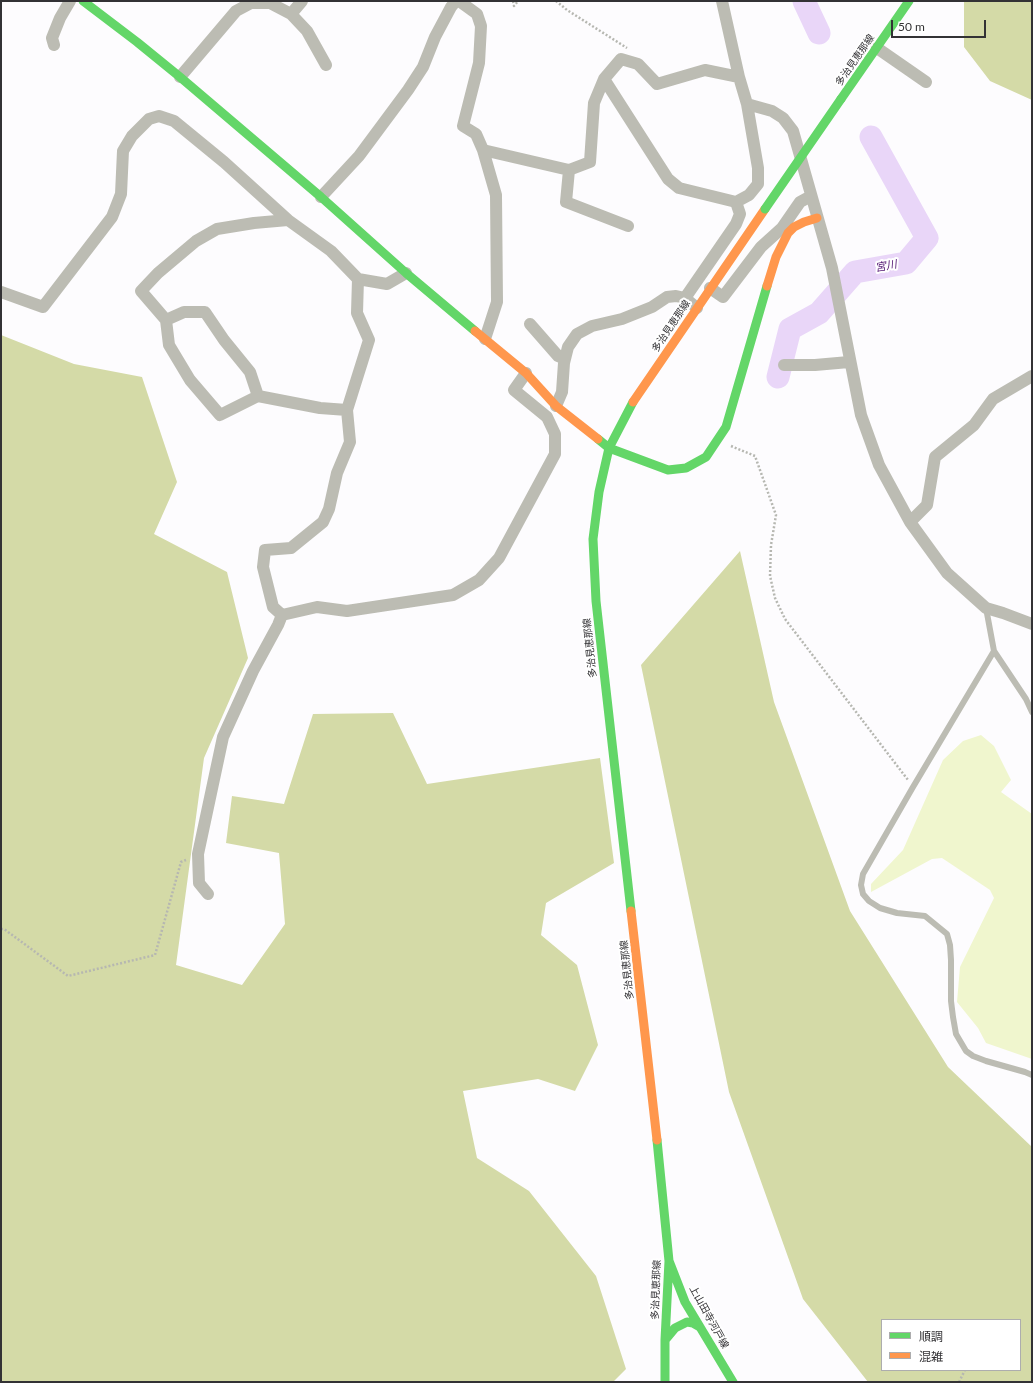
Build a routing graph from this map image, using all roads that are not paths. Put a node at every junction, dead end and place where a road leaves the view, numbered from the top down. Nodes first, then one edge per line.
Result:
1 (70, 1) edge
2 (83, 1) edge
3 (302, 1) edge
4 (457, 1) edge
5 (722, 1) edge
6 (909, 1) edge
7 (291, 14) junction
8 (54, 45) dead end
9 (877, 48) junction
10 (326, 65) dead end
11 (739, 76) junction
12 (180, 77) junction
13 (604, 80) junction
14 (926, 82) dead end
15 (747, 104) junction
16 (482, 150) junction
17 (569, 170) junction
18 (811, 196) junction
19 (321, 197) junction
20 (736, 202) junction
21 (817, 218) junction
22 (288, 220) junction
23 (628, 226) dead end
24 (406, 273) junction
25 (358, 279) junction
26 (710, 288) junction
27 (1, 292) edge
28 (685, 298) junction
29 (697, 308) junction
30 (166, 320) junction
31 (530, 324) dead end
32 (484, 340) junction
33 (565, 359) junction
34 (850, 362) junction
35 (784, 365) dead end
36 (526, 374) junction
37 (1032, 376) edge
38 (258, 396) junction
39 (556, 406) junction
40 (347, 410) junction
41 (609, 448) junction
42 (910, 522) junction
43 (986, 608) junction
44 (282, 615) junction
45 (1032, 624) edge
46 (994, 651) junction
47 (1032, 712) edge
48 (208, 894) dead end
49 (1032, 1075) edge
50 (669, 1261) junction
51 (700, 1328) junction
52 (665, 1340) junction
53 (665, 1382) edge
54 (734, 1382) edge

1 - 8 street
2 - 12 main road
3 - 7 street
4 - 16 street
4 - 19 street
5 - 11 street
6 - 9 main road, 多治見恵那線
7 - 10 street
7 - 12 street
9 - 14 street
9 - 26 main road, 多治見恵那線, bridge
11 - 13 street
11 - 15 street
12 - 19 main road
13 - 17 street
13 - 20 street
15 - 18 street
15 - 20 street
16 - 17 street
16 - 32 street
17 - 23 street
18 - 21 street
18 - 26 street
19 - 24 main road
20 - 28 street
21 - 34 street
21 - 41 main road
22 - 25 street
22 - 27 street
22 - 30 street
24 - 25 street
24 - 32 main road
25 - 40 street
26 - 29 main road, 多治見恵那線
28 - 29 street
28 - 33 street
29 - 41 main road, 多治見恵那線
30 - 38 street
30 - 38 street
31 - 33 street
32 - 36 main road
33 - 39 street
34 - 35 street
34 - 42 street
36 - 39 main road
36 - 44 street
37 - 42 street
38 - 40 street
39 - 41 main road
40 - 44 street
41 - 50 main road, 多治見恵那線
42 - 43 street
43 - 45 street
43 - 46 lane
44 - 48 street
46 - 47 lane
46 - 49 lane
50 - 51 main road, 上山田寺河戸線
50 - 52 main road, 多治見恵那線
51 - 52 main road
51 - 54 main road, 上山田寺河戸線
52 - 53 main road, 多治見恵那線

